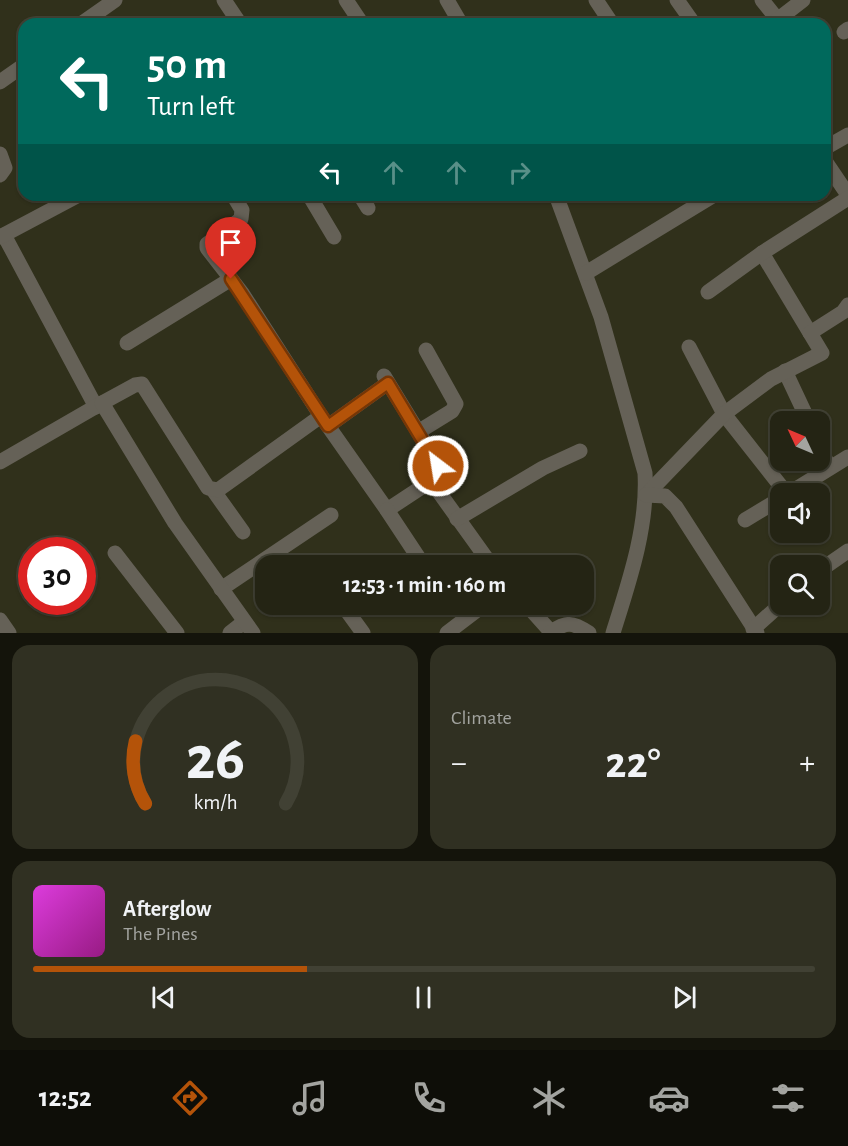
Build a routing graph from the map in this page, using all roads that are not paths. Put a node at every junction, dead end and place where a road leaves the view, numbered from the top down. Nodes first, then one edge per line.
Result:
1 (115, 0) edge
2 (224, 0) edge
3 (346, 0) edge
4 (447, 0) edge
5 (596, 0) edge
6 (677, 0) edge
7 (762, 0) edge
8 (803, 0) edge
9 (90, 18) edge
10 (236, 18) edge
11 (358, 18) edge
12 (458, 18) edge
13 (608, 18) edge
14 (690, 18) edge
15 (774, 18) edge
16 (783, 18) edge
17 (18, 69) edge
18 (0, 82) edge
19 (848, 135) edge
20 (831, 145) edge
21 (0, 154) edge
22 (831, 170) edge
23 (0, 175) edge
24 (848, 197) edge
25 (68, 201) edge
26 (237, 201) edge
27 (313, 201) edge
28 (558, 201) edge
29 (704, 201) edge
30 (2, 236) edge
31 (334, 237) dead end
32 (762, 253) junction
33 (586, 273) junction
34 (231, 279) junction
35 (708, 292) dead end
36 (847, 307) edge
37 (810, 333) junction
38 (127, 343) dead end
39 (689, 346) dead end
40 (426, 350) dead end
41 (785, 371) junction
42 (99, 405) junction
43 (804, 411) edge
44 (724, 414) junction
45 (324, 421) junction
46 (418, 432) junction
47 (580, 451) dead end
48 (848, 457) edge
49 (0, 462) edge
50 (830, 466) edge
51 (823, 471) edge
52 (431, 481) junction
53 (779, 483) edge
54 (805, 483) edge
55 (213, 490) junction
56 (646, 495) junction
57 (770, 505) edge
58 (387, 510) junction
59 (331, 515) dead end
60 (457, 519) junction
61 (745, 520) dead end
62 (243, 532) dead end
63 (848, 551) edge
64 (115, 553) dead end
65 (417, 555) edge
66 (484, 555) edge
67 (830, 564) edge
68 (221, 589) junction
69 (350, 615) edge
70 (471, 615) edge
71 (535, 615) edge
72 (770, 615) edge
73 (0, 620) edge
74 (248, 627) edge
75 (755, 631) edge
76 (550, 632) edge
77 (9, 633) edge
78 (177, 633) edge
79 (230, 633) edge
80 (363, 633) edge
81 (447, 633) edge
82 (589, 633) edge
83 (613, 633) edge

1 - 9 street
2 - 10 street
3 - 11 street
4 - 12 street
5 - 13 street
6 - 14 street
7 - 15 street
8 - 16 street
17 - 18 street
19 - 20 street
21 - 23 street
22 - 24 street
24 - 32 street
25 - 30 street
26 - 34 street
27 - 31 street
28 - 33 street
29 - 33 street
30 - 42 street
32 - 35 street
32 - 37 street
33 - 56 street
34 - 38 street
34 - 45 street
36 - 37 street
37 - 41 street
39 - 44 street
40 - 46 street
41 - 43 street
41 - 44 street
42 - 49 street
42 - 55 street
42 - 68 street
44 - 53 street
44 - 56 street
45 - 46 street
45 - 55 street
45 - 58 street
46 - 52 street
47 - 60 street
48 - 50 street
51 - 54 street
52 - 58 street
52 - 60 street
55 - 62 street
56 - 75 street
56 - 83 street
57 - 61 street
58 - 65 street
59 - 68 street
60 - 66 street
63 - 67 street
64 - 78 street
68 - 74 street
69 - 80 street
70 - 81 street
71 - 76 street
72 - 75 street
73 - 77 street
74 - 79 street
76 - 82 street

